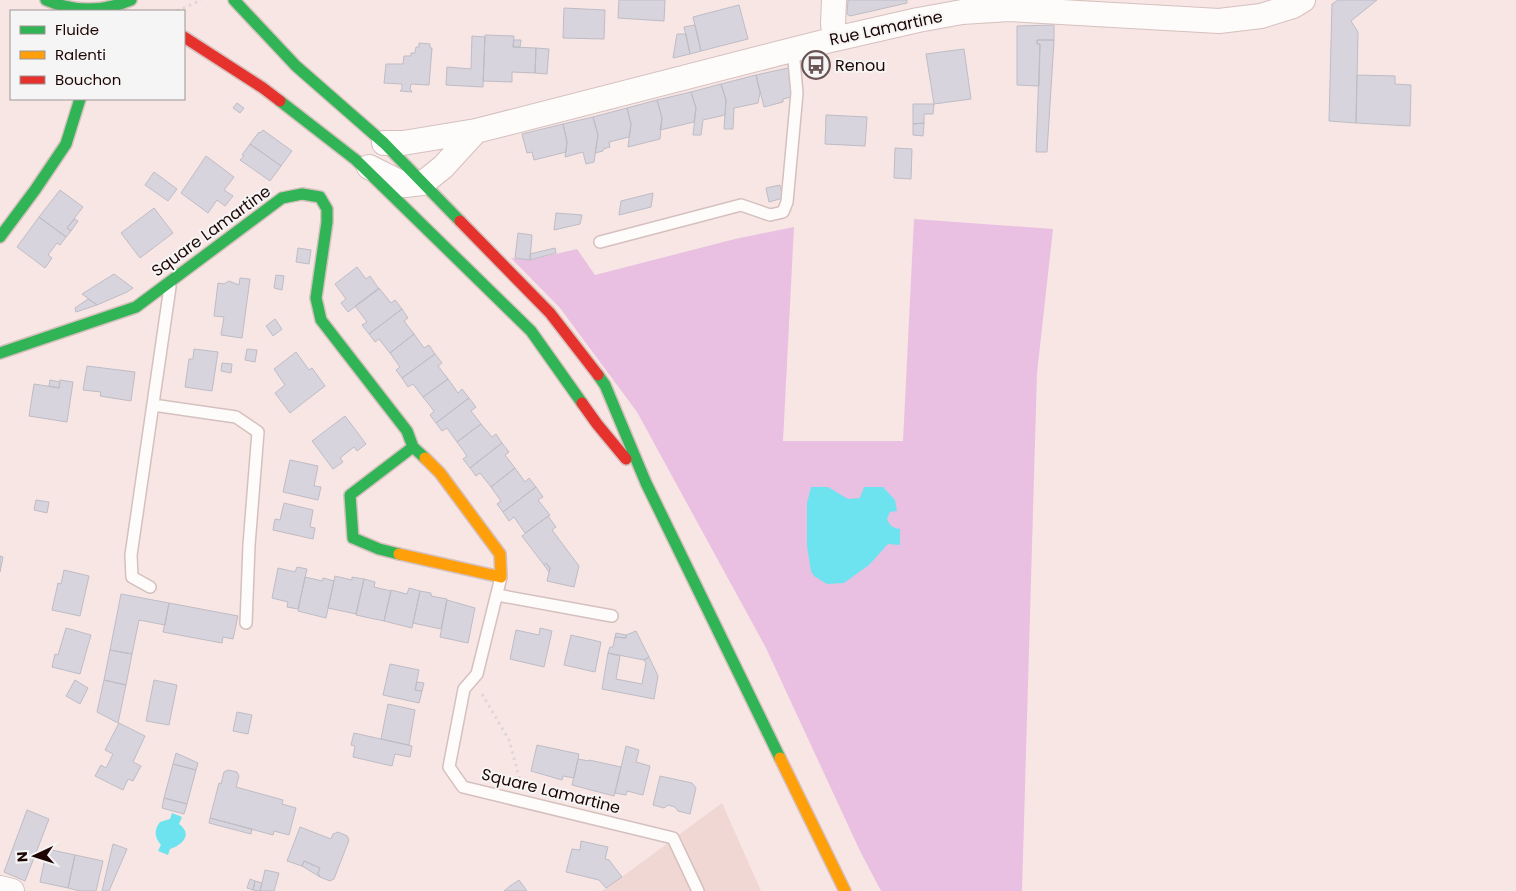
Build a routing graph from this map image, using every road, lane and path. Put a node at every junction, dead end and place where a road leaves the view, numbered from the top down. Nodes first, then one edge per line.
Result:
1 (46, 0) edge
2 (201, 0) edge
3 (234, 0) edge
4 (834, 0) edge
5 (1303, 0) edge
6 (126, 5) edge
7 (179, 10) edge
8 (185, 38) edge
9 (835, 39) junction
10 (793, 50) junction
11 (80, 100) edge
12 (476, 131) junction
13 (384, 143) junction
14 (46, 154) dead end
15 (356, 160) junction
16 (423, 183) junction
17 (35, 190) junction
18 (0, 237) edge
19 (600, 242) dead end
20 (171, 280) junction
21 (0, 353) edge
22 (153, 405) junction
23 (414, 447) junction
24 (646, 483) junction
25 (501, 577) junction
26 (150, 587) dead end
27 (497, 595) junction
28 (612, 616) dead end
29 (246, 624) dead end
30 (471, 681) junction
31 (525, 802) junction
32 (0, 888) edge
33 (12, 891) edge
34 (698, 891) edge
35 (845, 891) edge

1 - 6 main road
2 - 7 path
3 - 13 main road
4 - 9 street
5 - 9 street, Rue Lamartine
8 - 15 main road
9 - 10 street, Rue Lamartine
10 - 12 street, Rue Lamartine
10 - 19 lane
11 - 17 main road
12 - 13 street, Rue Lamartine
12 - 16 street
13 - 16 main road
14 - 17 main road
15 - 16 street
15 - 24 main road
16 - 24 main road
17 - 18 main road
20 - 21 main road, Square Lamartine
20 - 22 lane
20 - 23 main road, Square Lamartine
22 - 26 lane
22 - 29 lane
23 - 25 main road, Square Lamartine
23 - 25 main road
24 - 35 main road
25 - 27 lane, Square Lamartine
27 - 28 lane
27 - 30 lane, Square Lamartine
30 - 31 path
30 - 31 lane, Square Lamartine
31 - 34 lane, Square Lamartine
32 - 33 street

